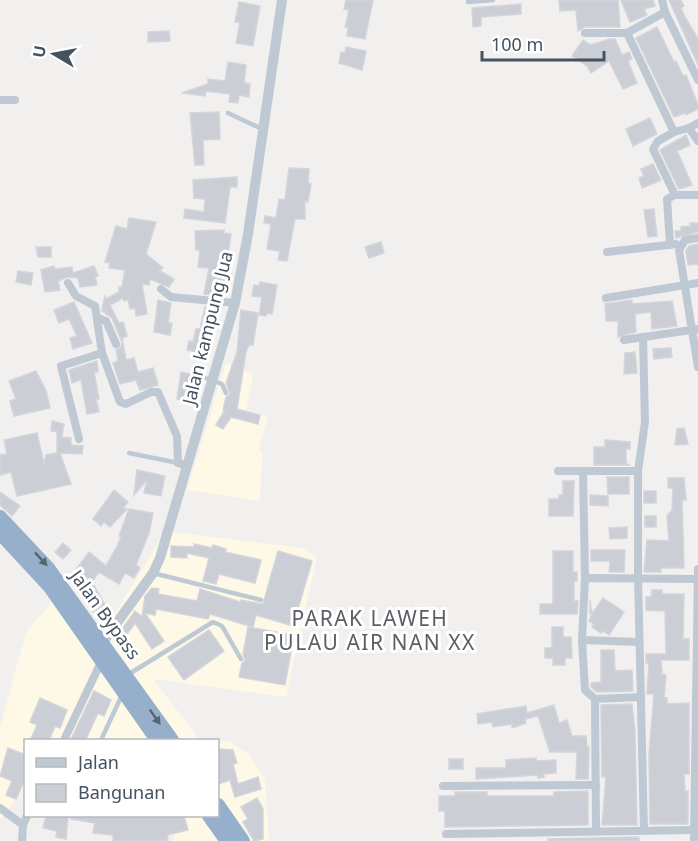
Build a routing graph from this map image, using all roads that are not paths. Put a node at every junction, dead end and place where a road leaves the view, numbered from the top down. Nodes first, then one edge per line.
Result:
1 (282, 0) edge
2 (493, 0) edge
3 (662, 0) edge
4 (468, 2) dead end
5 (665, 12) junction
6 (585, 33) dead end
7 (627, 33) junction
8 (698, 80) edge
9 (0, 100) edge
10 (15, 100) dead end
11 (228, 113) dead end
12 (698, 123) edge
13 (689, 128) junction
14 (262, 129) junction
15 (674, 132) junction
16 (698, 141) edge
17 (675, 195) junction
18 (698, 195) edge
19 (698, 238) edge
20 (681, 244) junction
21 (670, 245) junction
22 (607, 252) dead end
23 (68, 283) dead end
24 (698, 283) edge
25 (685, 285) junction
26 (161, 290) dead end
27 (606, 298) dead end
28 (235, 303) junction
29 (98, 318) junction
30 (696, 329) edge
31 (643, 337) junction
32 (624, 340) dead end
33 (116, 344) dead end
34 (102, 353) junction
35 (698, 367) edge
36 (195, 374) dead end
37 (214, 380) junction
38 (226, 393) dead end
39 (79, 439) dead end
40 (129, 453) dead end
41 (183, 464) junction
42 (558, 471) dead end
43 (584, 471) junction
44 (639, 471) junction
45 (0, 517) edge
46 (3, 539) edge
47 (698, 569) edge
48 (153, 573) junction
49 (638, 577) junction
50 (585, 578) junction
51 (698, 579) edge
52 (261, 600) dead end
53 (582, 640) junction
54 (103, 642) junction
55 (638, 642) junction
56 (241, 658) dead end
57 (102, 660) junction
58 (126, 676) junction
59 (123, 693) junction
60 (641, 697) junction
61 (595, 699) junction
62 (697, 727) edge
63 (65, 739) edge
64 (102, 739) edge
65 (156, 739) edge
66 (171, 739) edge
67 (596, 785) junction
68 (443, 786) dead end
69 (219, 806) edge
70 (0, 808) edge
71 (27, 817) edge
72 (210, 817) edge
73 (23, 825) junction
74 (694, 830) junction
75 (523, 831) junction
76 (596, 831) junction
77 (644, 831) junction
78 (446, 834) dead end
79 (22, 841) edge
80 (227, 841) edge
81 (243, 841) edge
82 (533, 841) edge
83 (694, 841) edge

1 - 14 street, Jalan kampung Jua
2 - 4 lane
3 - 5 street
5 - 7 street
5 - 8 street
6 - 7 street
7 - 15 street
9 - 10 street
11 - 14 lane
12 - 13 street
13 - 15 street
13 - 16 street
14 - 28 street, Jalan kampung Jua
15 - 17 street
17 - 18 street
17 - 21 street
19 - 20 street
20 - 21 street
20 - 25 street
21 - 22 street
23 - 29 street
24 - 25 street
25 - 27 street
25 - 30 street
26 - 28 street
28 - 37 street, Jalan kampung Jua
29 - 33 street
29 - 34 street
30 - 31 street
30 - 35 street
31 - 32 street
31 - 44 street
34 - 39 street
34 - 41 street
36 - 37 lane
37 - 38 lane
37 - 41 street, Jalan kampung Jua
40 - 41 lane
41 - 48 street, Jalan kampung Jua
42 - 43 street
43 - 44 street
43 - 50 street
44 - 49 street
45 -> 54 highway, Jalan Bypass
46 - 57 highway, Jalan Bypass
47 - 51 street
48 - 52 lane
48 - 54 street, Jalan kampung Jua
49 - 50 street
49 - 51 street
49 - 55 street
50 - 53 street
51 - 62 street
53 - 55 street
53 - 61 street
54 - 58 highway, Jalan Bypass
55 - 60 street
56 - 58 lane
57 - 59 highway, Jalan Bypass
57 - 63 street
58 -> 66 highway, Jalan Bypass
59 - 64 lane
59 - 65 highway, Jalan Bypass
60 - 61 street
60 - 77 street
61 - 67 street
62 - 74 street
67 - 68 street
67 - 76 street
69 - 81 highway
70 - 73 street
71 - 73 street
72 - 80 highway
73 - 79 street
74 - 77 street
74 - 83 street
75 - 76 street
75 - 78 street
75 - 82 street
76 - 77 street

